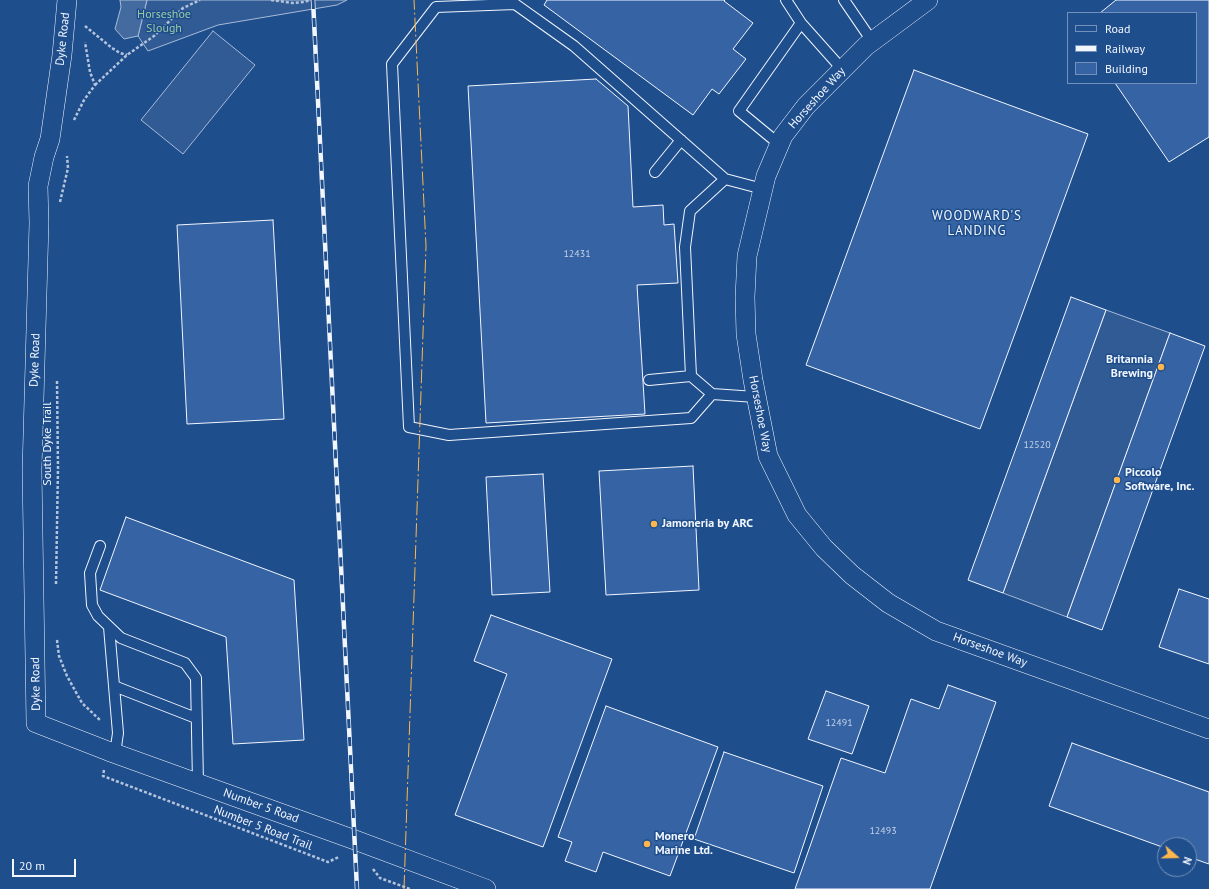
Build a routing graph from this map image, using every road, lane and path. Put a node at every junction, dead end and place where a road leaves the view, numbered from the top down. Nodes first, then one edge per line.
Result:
1 (67, 0) edge
2 (200, 0) edge
3 (271, 0) edge
4 (310, 0) edge
5 (786, 0) edge
6 (844, 0) edge
7 (928, 0) edge
8 (801, 23) junction
9 (85, 31) dead end
10 (85, 37) dead end
11 (872, 41) junction
12 (127, 55) junction
13 (842, 69) junction
14 (95, 85) junction
15 (72, 125) dead end
16 (681, 140) junction
17 (779, 144) junction
18 (67, 149) dead end
19 (655, 172) dead end
20 (726, 178) junction
21 (763, 189) junction
22 (60, 203) dead end
23 (691, 376) junction
24 (57, 379) dead end
25 (649, 380) dead end
26 (712, 394) junction
27 (756, 397) junction
28 (100, 546) dead end
29 (56, 585) dead end
30 (109, 627) junction
31 (56, 638) dead end
32 (114, 686) junction
33 (196, 718) junction
34 (102, 722) dead end
35 (36, 723) joint
36 (1209, 729) edge
37 (115, 754) junction
38 (103, 776) dead end
39 (198, 784) junction
40 (346, 854) dead end
41 (370, 867) dead end
42 (410, 889) edge
43 (486, 889) edge

1 - 35 street, Dyke Road
2 - 12 path
3 - 4 path
5 - 8 lane
6 - 11 lane
7 - 11 street, Horseshoe Way
8 - 13 lane
8 - 17 lane
9 - 12 path
10 - 14 path
11 - 13 street, Horseshoe Way
12 - 14 path
13 - 17 street, Horseshoe Way
14 - 15 path
16 - 19 lane
16 - 20 lane
16 - 26 lane
17 - 21 street, Horseshoe Way
18 - 22 path
20 - 21 lane
20 - 23 lane
21 - 27 street, Horseshoe Way
23 - 25 lane
23 - 26 lane
24 - 29 path, South Dyke Trail
26 - 27 lane
27 - 36 street, Horseshoe Way
28 - 30 lane
30 - 32 lane
30 - 33 lane
31 - 34 path
32 - 33 lane
32 - 37 lane
33 - 39 lane
35 - 37 street, Number 5 Road
37 - 39 street, Number 5 Road
38 - 40 path, Number 5 Road Trail
39 - 43 street, Number 5 Road
41 - 42 path

